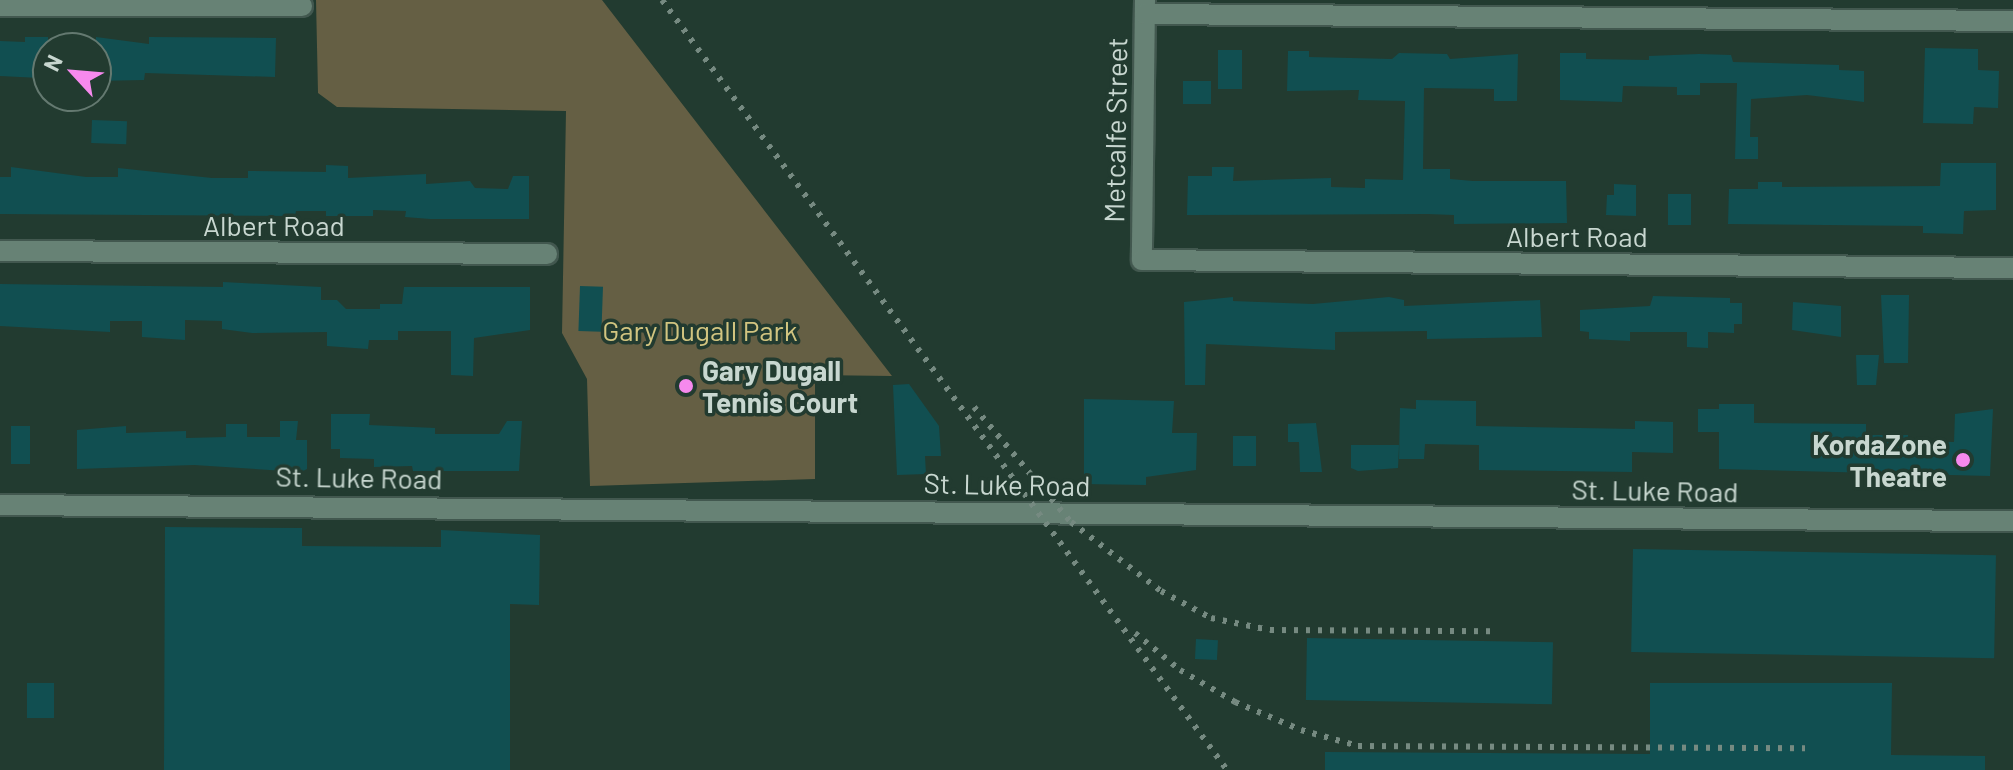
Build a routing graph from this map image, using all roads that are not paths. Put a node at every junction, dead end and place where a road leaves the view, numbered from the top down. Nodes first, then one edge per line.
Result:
1 (0, 6) edge
2 (302, 6) dead end
3 (1145, 7) edge
4 (2013, 21) edge
5 (0, 251) edge
6 (547, 254) dead end
7 (1142, 260) joint
8 (2013, 268) edge
9 (0, 505) edge
10 (2013, 521) edge

1 - 2 street
3 - 4 street
3 - 7 street, Metcalfe Street
5 - 6 street, Albert Road
7 - 8 street, Albert Road
9 - 10 street, St. Luke Road

